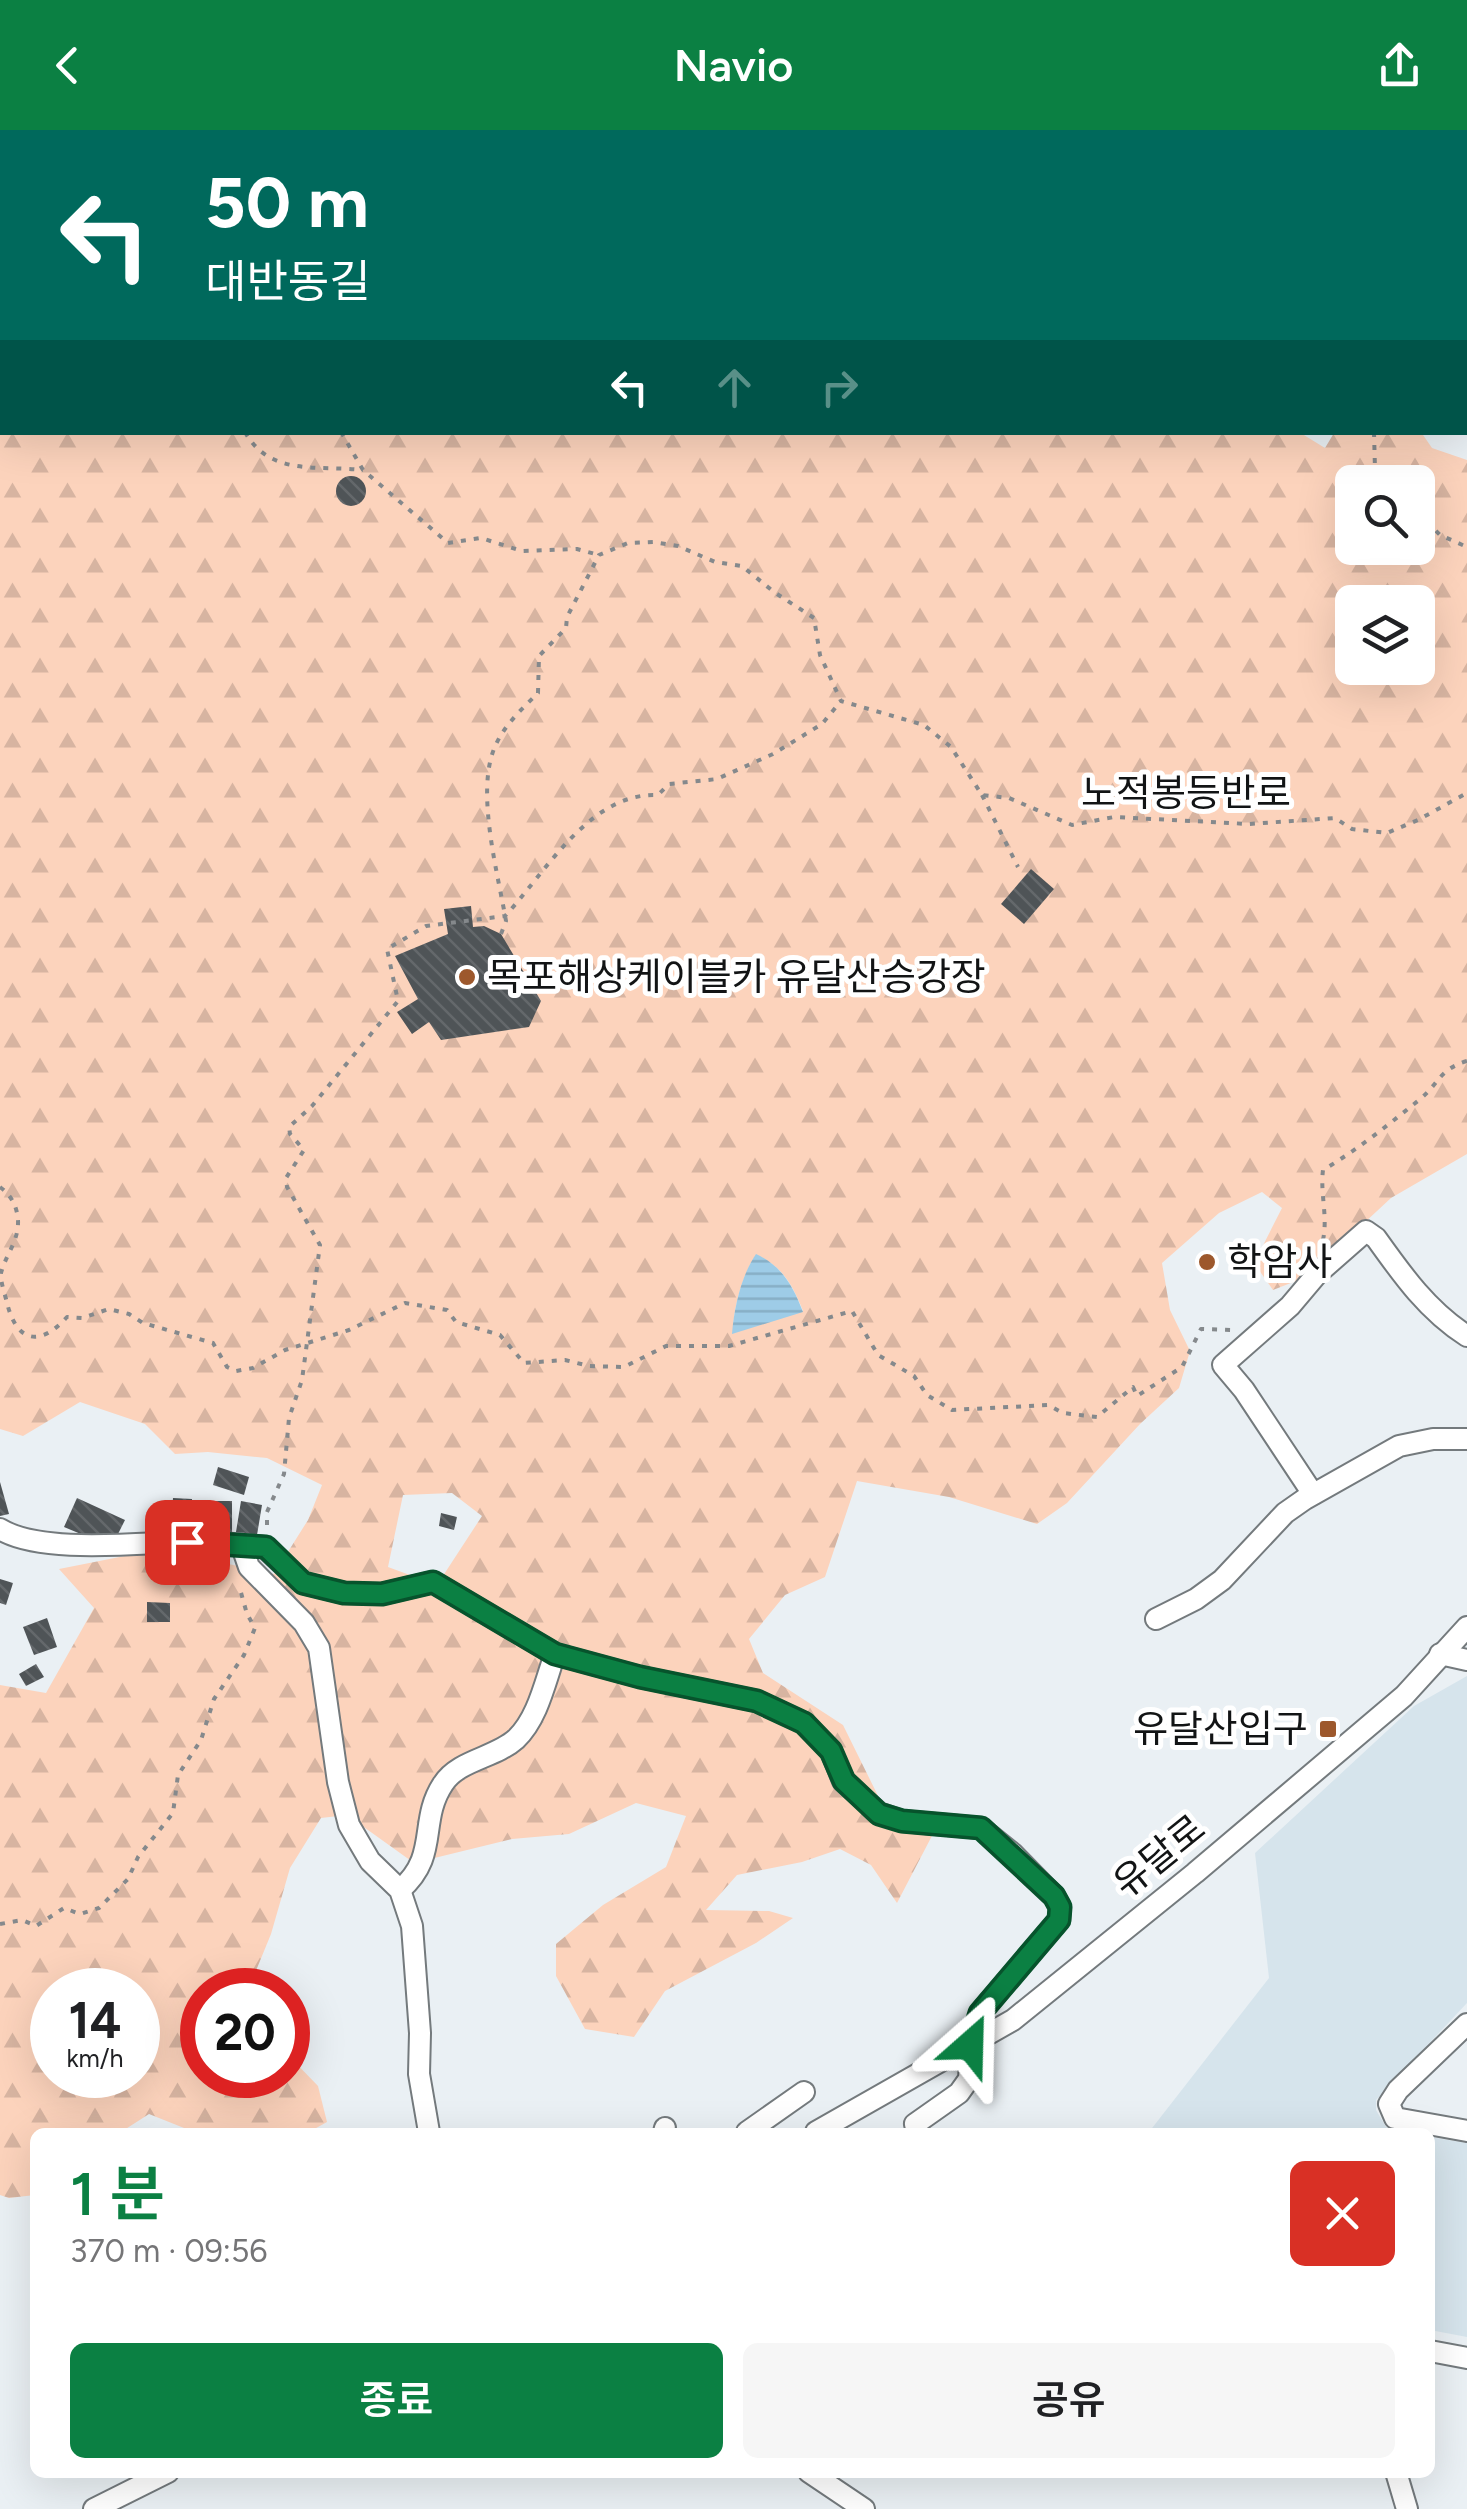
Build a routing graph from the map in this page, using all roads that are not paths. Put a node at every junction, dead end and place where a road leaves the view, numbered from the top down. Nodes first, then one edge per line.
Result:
1 (1467, 1336) edge
2 (1467, 1439) edge
3 (1313, 1494) junction
4 (0, 1529) edge
5 (241, 1544) junction
6 (1156, 1618) dead end
7 (1467, 1626) edge
8 (555, 1654) junction
9 (1440, 1654) junction
10 (1467, 1660) edge
11 (400, 1890) junction
12 (1467, 2024) edge
13 (970, 2045) junction
14 (804, 2092) dead end
15 (428, 2128) edge
16 (753, 2128) edge
17 (823, 2128) edge
18 (916, 2128) edge
19 (1467, 2131) edge
20 (1435, 2353) edge
21 (1467, 2358) edge
22 (156, 2478) edge
23 (818, 2478) edge
24 (1398, 2478) edge
25 (94, 2509) edge
26 (864, 2509) edge
27 (1407, 2509) edge

1 - 3 street
2 - 3 street
3 - 6 street
4 - 5 street
5 - 8 street
5 - 11 street
7 - 9 street, 유달로
8 - 11 street
8 - 13 street
9 - 10 street
9 - 13 street, 유달로
11 - 15 street
12 - 19 street
13 - 17 street, 유달로
13 - 18 street
14 - 16 street
20 - 21 street
22 - 25 street
23 - 26 street
24 - 27 street

